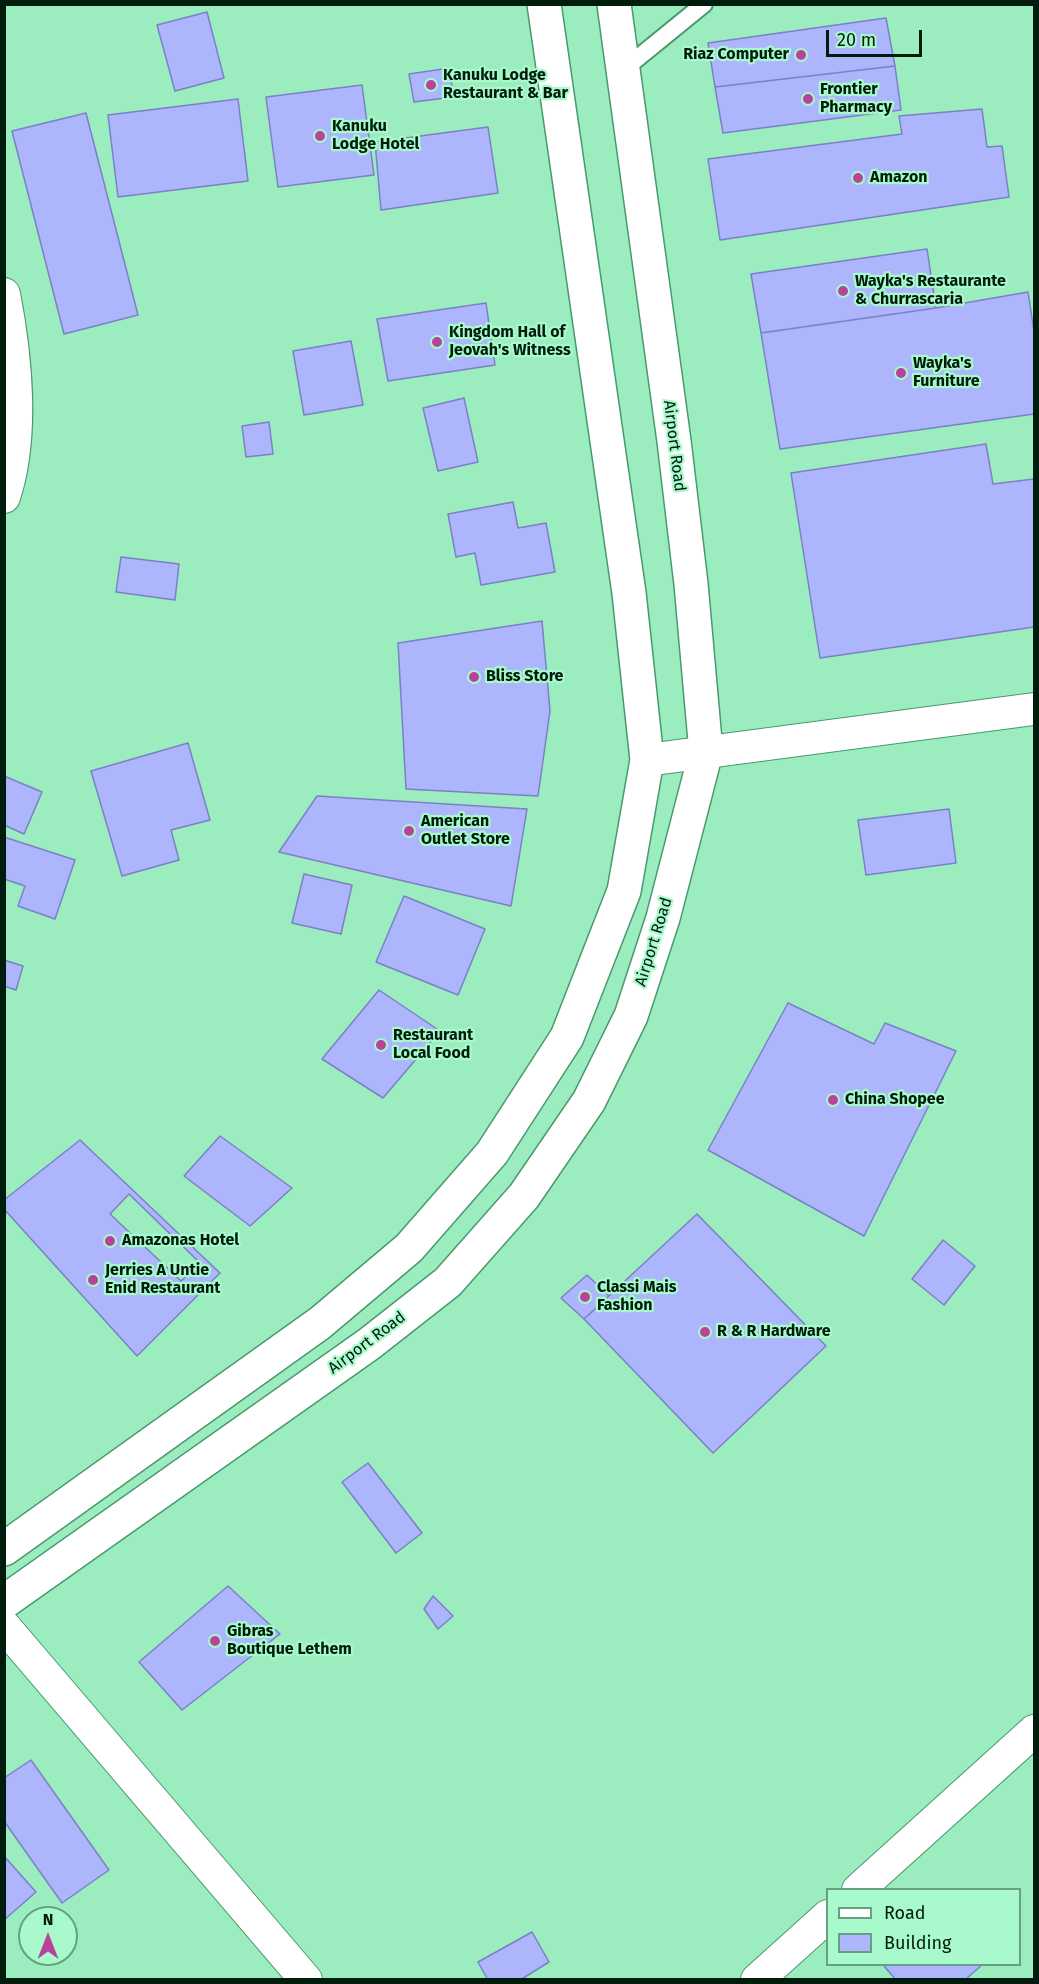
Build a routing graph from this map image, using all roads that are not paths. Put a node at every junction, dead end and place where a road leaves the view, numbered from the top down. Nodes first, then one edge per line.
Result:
1 (544, 4) edge
2 (614, 4) edge
3 (704, 4) edge
4 (623, 70) junction
5 (4, 294) edge
6 (4, 497) edge
7 (1035, 709) edge
8 (706, 752) junction
9 (646, 760) junction
10 (4, 1549) edge
11 (4, 1602) edge
12 (4, 1626) edge
13 (1035, 1731) edge
14 (860, 1888) edge
15 (826, 1919) edge
16 (306, 1980) edge
17 (757, 1980) edge

1 - 9 street
2 - 4 street, Airport Road
3 - 4 lane
4 - 8 street, Airport Road
5 - 6 street
7 - 8 street
8 - 9 street
8 - 11 street, Airport Road
9 - 10 street
12 - 16 street
13 - 14 street
15 - 17 street

